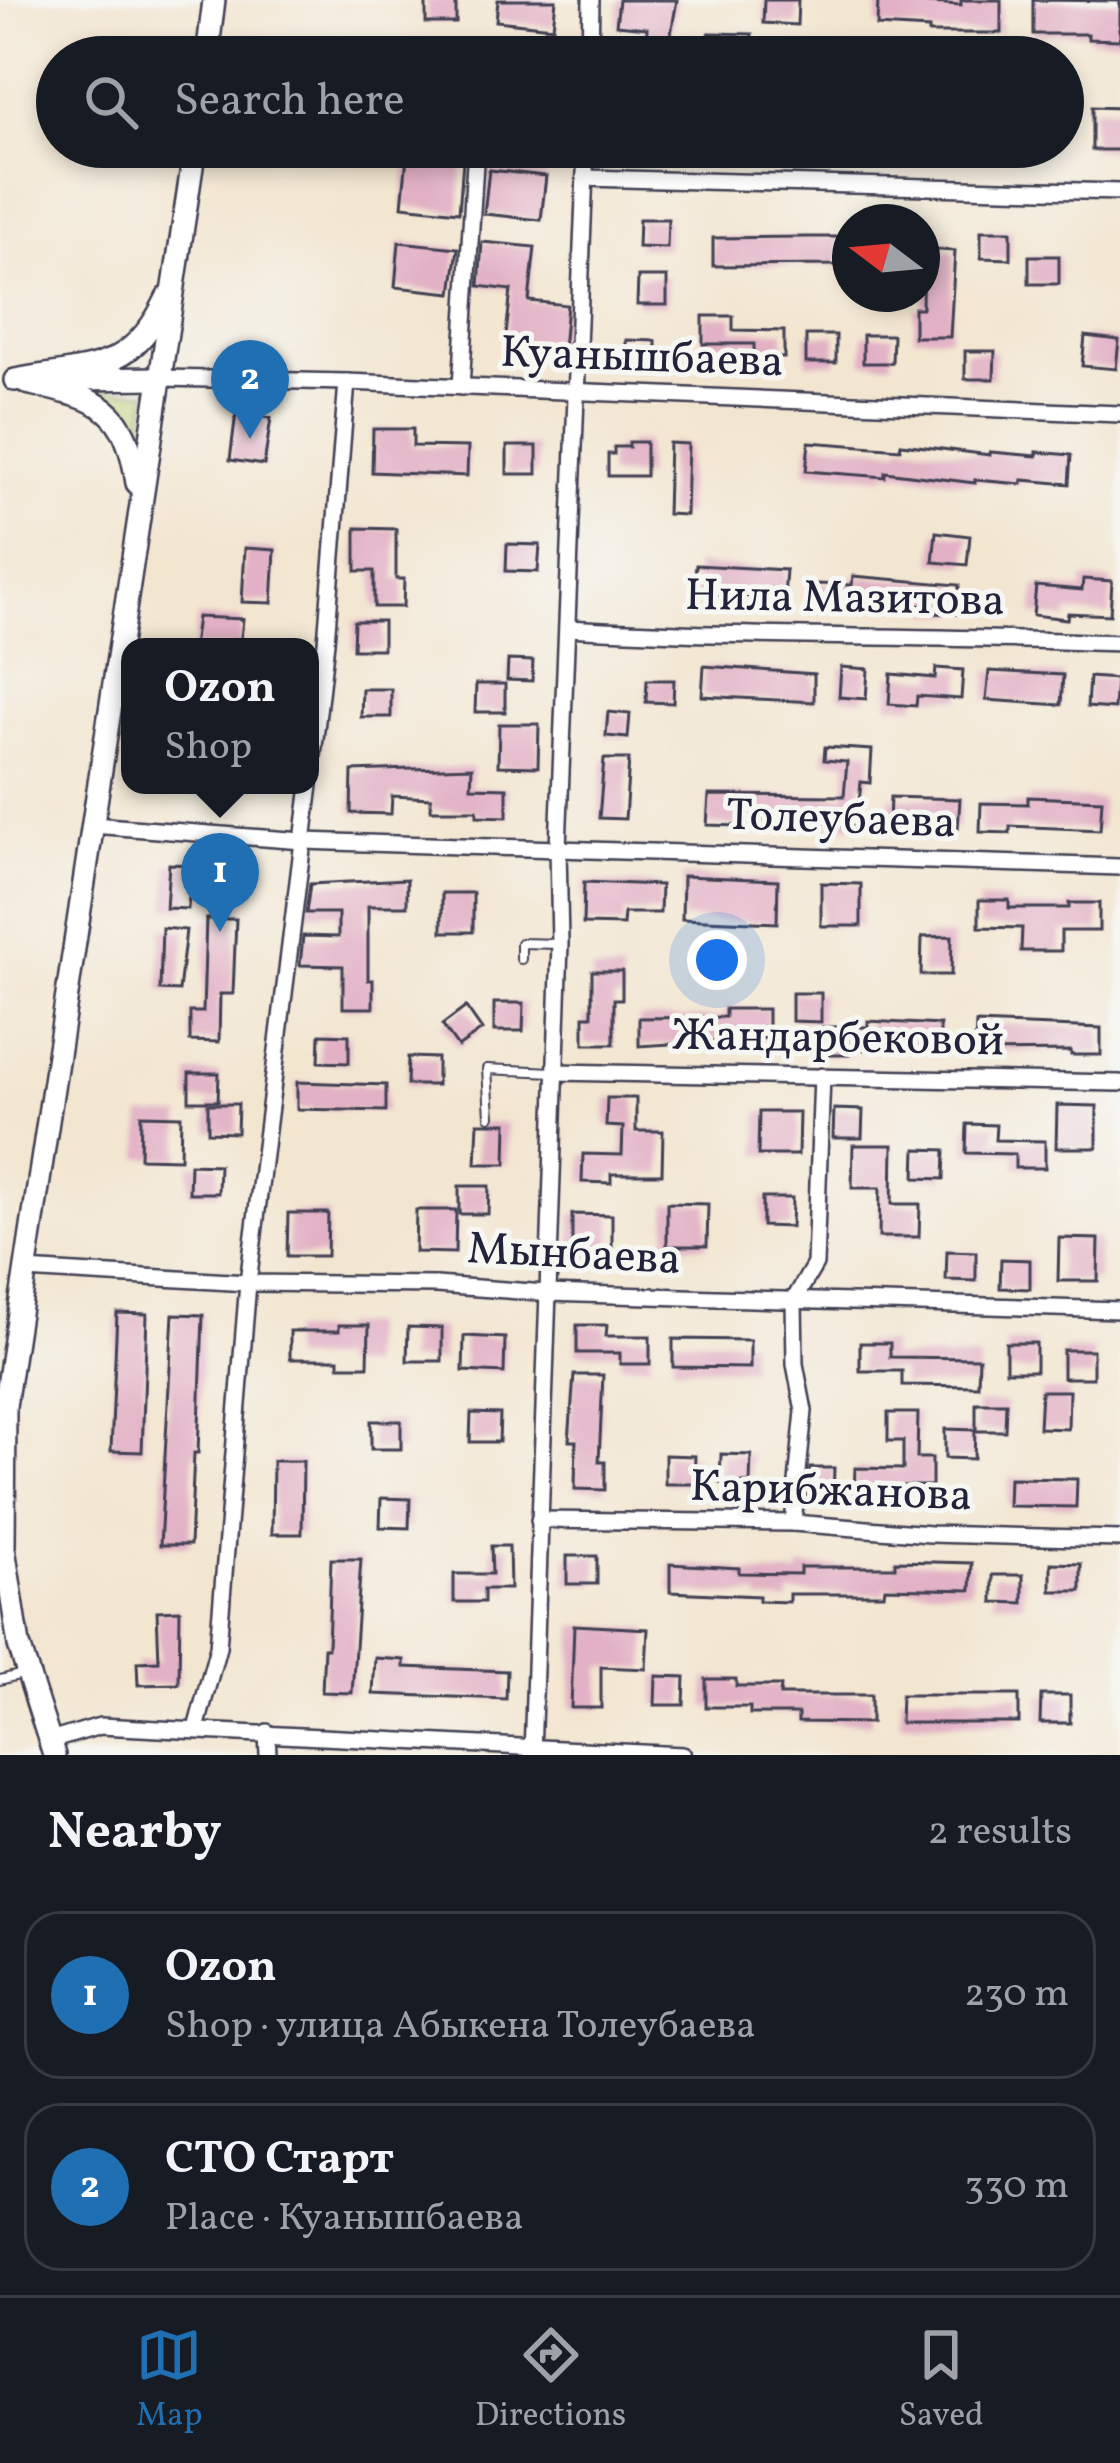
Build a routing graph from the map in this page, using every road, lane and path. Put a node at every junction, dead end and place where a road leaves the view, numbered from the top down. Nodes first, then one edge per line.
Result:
1 (214, 0) edge
2 (592, 0) edge
3 (210, 36) edge
4 (591, 36) edge
5 (192, 168) edge
6 (475, 168) edge
7 (585, 168) edge
8 (585, 178) junction
9 (1120, 193) edge
10 (178, 276) junction
11 (162, 378) junction
12 (8, 380) edge
13 (347, 382) junction
14 (461, 387) junction
15 (576, 393) junction
16 (1120, 414) edge
17 (140, 506) junction
18 (568, 628) junction
19 (1120, 643) edge
20 (319, 704) edge
21 (309, 794) edge
22 (92, 825) junction
23 (303, 842) junction
24 (558, 847) junction
25 (1120, 867) edge
26 (560, 944) junction
27 (521, 959) dead end
28 (555, 1072) junction
29 (821, 1076) junction
30 (1120, 1083) edge
31 (490, 1116) dead end
32 (25, 1270) junction
33 (248, 1283) junction
34 (546, 1294) junction
35 (794, 1300) junction
36 (1120, 1310) edge
37 (3, 1406) edge
38 (539, 1520) junction
39 (793, 1523) junction
40 (1120, 1539) edge
41 (28, 1672) junction
42 (0, 1679) edge
43 (196, 1729) junction
44 (267, 1732) junction
45 (52, 1748) edge
46 (533, 1752) edge
47 (268, 1755) edge
48 (683, 1755) edge

1 - 3 main road
2 - 4 street
5 - 10 main road
6 - 14 street
7 - 8 street
8 - 9 street
8 - 15 street
10 - 11 main road
10 - 12 main road
11 - 12 main road
11 - 13 street, Куанышбаева
11 - 17 main road
12 - 17 main road
13 - 14 street, Куанышбаева
13 - 20 street
14 - 15 street, Куанышбаева
15 - 16 street, Куанышбаева
15 - 18 street
17 - 22 main road
18 - 19 street, Нила Мазитова
18 - 24 street
21 - 23 street
22 - 23 street, Толеубаева
22 - 32 main road
23 - 24 street, Толеубаева
23 - 33 street
24 - 25 street, Толеубаева
24 - 26 street
26 - 27 lane
26 - 28 street
28 - 29 street, Жандарбековой
28 - 31 lane
28 - 34 street
29 - 30 street, Жандарбековой
29 - 35 street
32 - 33 street, Мынбаева
32 - 37 main road
33 - 34 street, Мынбаева
33 - 43 street
34 - 35 street, Мынбаева
34 - 38 street
35 - 36 street, Мынбаева
35 - 39 street
37 - 41 main road
38 - 39 street, Карибжанова
38 - 46 street
39 - 40 street, Карибжанова
41 - 42 lane
41 - 45 main road
43 - 44 street
43 - 45 street
44 - 46 street
44 - 47 street
46 - 48 street

